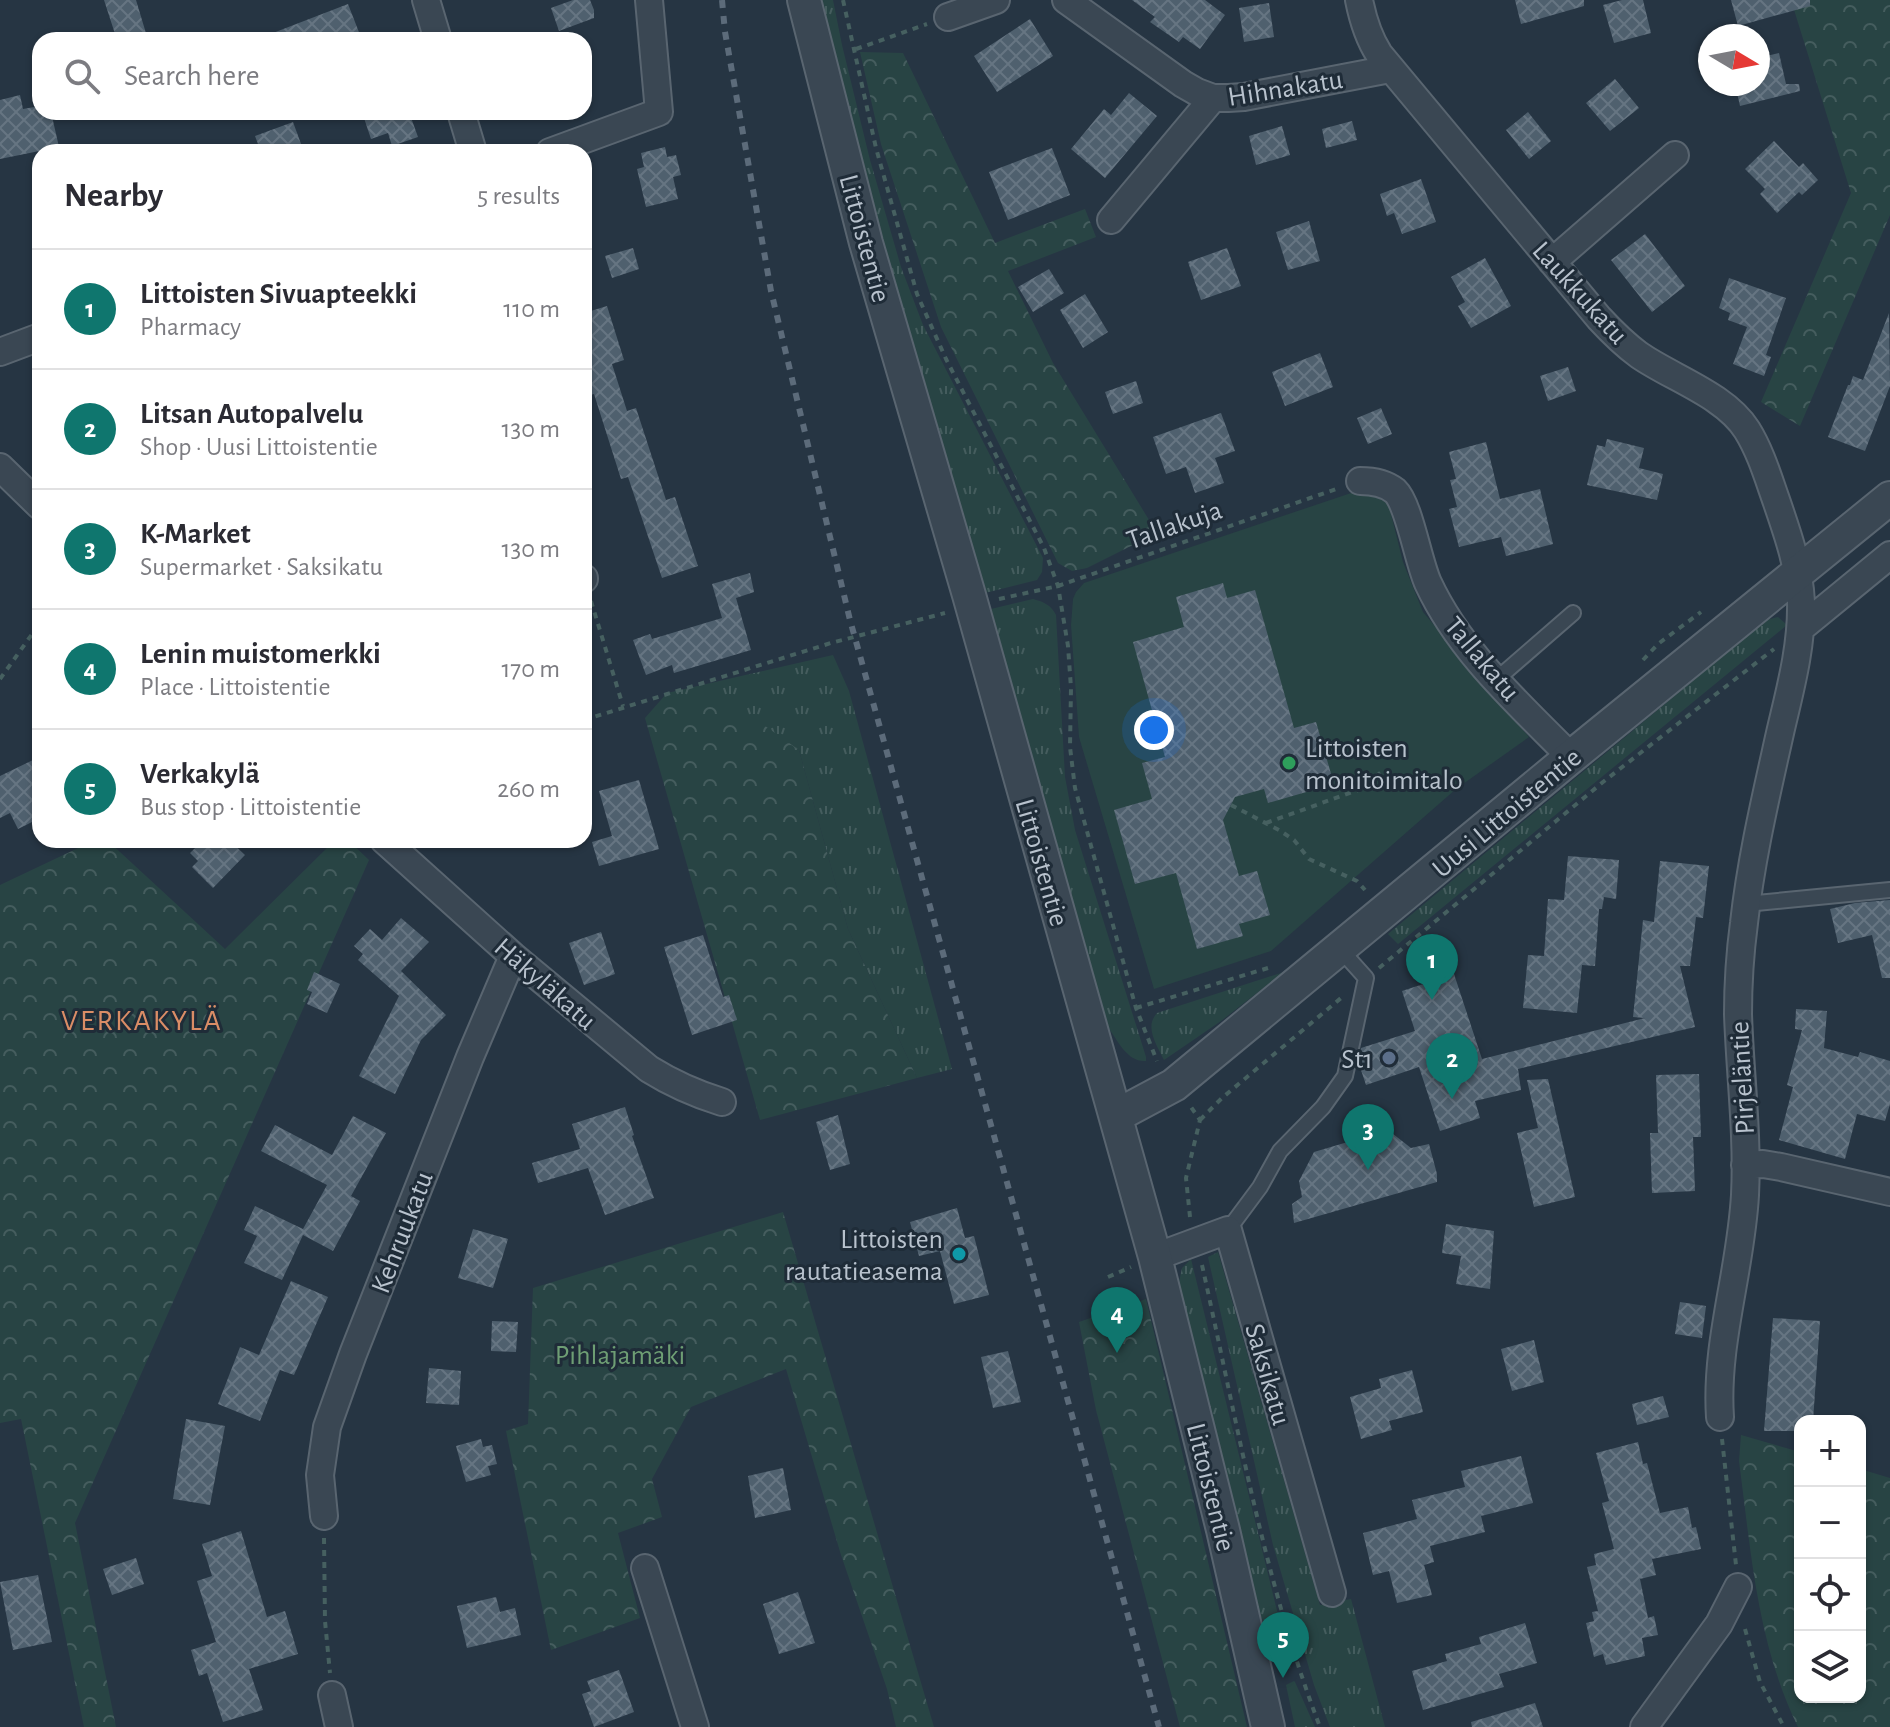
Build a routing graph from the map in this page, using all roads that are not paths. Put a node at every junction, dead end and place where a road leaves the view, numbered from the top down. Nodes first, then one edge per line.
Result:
1 (426, 0) edge
2 (649, 0) edge
3 (804, 0) edge
4 (996, 0) edge
5 (1066, 0) edge
6 (1359, 0) edge
7 (948, 17) road end
8 (436, 32) edge
9 (1390, 69) junction
10 (1213, 98) junction
11 (463, 120) edge
12 (471, 144) edge
13 (572, 144) edge
14 (1675, 155) dead end
15 (1111, 220) dead end
16 (1552, 262) junction
17 (32, 340) edge
18 (0, 352) edge
19 (0, 467) edge
20 (1360, 481) road end
21 (32, 498) edge
22 (1890, 498) edge
23 (1890, 555) edge
24 (1798, 573) junction
25 (1573, 613) dead end
26 (1801, 628) junction
27 (1497, 679) junction
28 (1571, 757) junction
29 (393, 848) edge
30 (1890, 890) edge
31 (1746, 904) junction
32 (1340, 949) junction
33 (513, 956) junction
34 (722, 1102) dead end
35 (1116, 1116) junction
36 (1745, 1165) junction
37 (1890, 1192) edge
38 (1228, 1230) junction
39 (1155, 1257) junction
40 (1720, 1417) road end
41 (324, 1516) road end
42 (645, 1568) dead end
43 (1738, 1587) road end
44 (1332, 1593) dead end
45 (332, 1695) road end
46 (339, 1727) edge
47 (695, 1727) edge
48 (1268, 1727) edge
49 (1644, 1727) edge

1 - 8 street
2 - 13 street
3 - 35 street, Littoistentie
4 - 7 street
5 - 10 street, Hihnakatu
6 - 9 street, Laukkukatu
9 - 10 street, Hihnakatu
9 - 16 street, Laukkukatu
10 - 15 street
11 - 12 street
14 - 16 street
16 - 24 street, Laukkukatu
17 - 18 street
19 - 21 street
20 - 27 street, Tallakatu
22 - 24 street, Uusi Littoistentie
23 - 26 street
24 - 26 street, Pirjeläntie
24 - 28 street, Uusi Littoistentie
25 - 27 lane
26 - 31 street, Pirjeläntie
27 - 28 street, Tallakatu
28 - 32 street, Uusi Littoistentie
29 - 33 street, Häkyläkatu
30 - 31 lane
31 - 36 street, Pirjeläntie
32 - 35 street, Uusi Littoistentie
32 - 38 lane
33 - 34 street, Häkyläkatu
33 - 41 street, Kehruukatu
35 - 39 street, Littoistentie
36 - 37 street
36 - 40 street, Pirjeläntie
38 - 39 street
38 - 44 street, Saksikatu
39 - 48 street, Littoistentie
42 - 47 street
43 - 49 street
45 - 46 street

